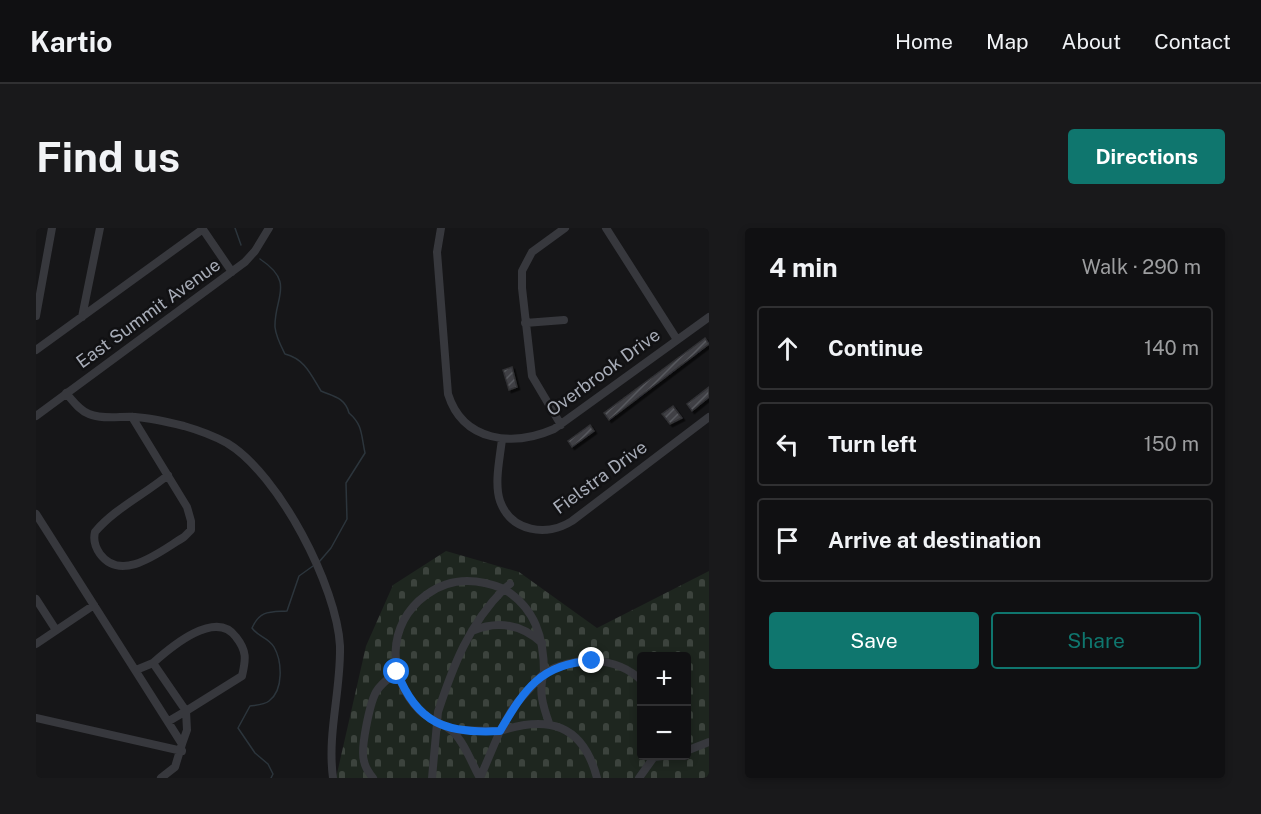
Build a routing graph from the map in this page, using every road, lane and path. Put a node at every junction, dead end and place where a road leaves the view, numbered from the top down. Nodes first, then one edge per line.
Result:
1 (52, 228) edge
2 (100, 228) edge
3 (269, 228) edge
4 (441, 228) edge
5 (565, 228) edge
6 (606, 228) edge
7 (202, 229) edge
8 (232, 272) junction
9 (36, 316) edge
10 (82, 317) junction
11 (709, 317) edge
12 (564, 320) dead end
13 (525, 323) junction
14 (676, 338) junction
15 (36, 350) edge
16 (66, 393) junction
17 (36, 416) edge
18 (132, 417) junction
19 (709, 417) edge
20 (561, 424) junction
21 (502, 439) junction
22 (168, 475) junction
23 (36, 514) edge
24 (507, 587) junction
25 (36, 599) edge
26 (94, 605) junction
27 (56, 630) junction
28 (470, 632) junction
29 (542, 643) junction
30 (36, 644) edge
31 (153, 663) junction
32 (136, 670) junction
33 (397, 672) junction
34 (544, 672) junction
35 (637, 678) edge
36 (186, 711) junction
37 (36, 718) edge
38 (169, 721) junction
39 (436, 723) junction
40 (549, 723) junction
41 (451, 730) junction
42 (500, 731) junction
43 (709, 742) edge
44 (182, 748) junction
45 (691, 749) edge
46 (654, 760) edge
47 (161, 778) edge
48 (333, 778) edge
49 (372, 778) edge
50 (432, 778) edge
51 (480, 778) edge
52 (597, 778) edge
53 (639, 778) edge

1 - 9 street
2 - 10 street
3 - 8 street, East Summit Avenue
4 - 21 street, Overbrook Drive
5 - 13 street
6 - 14 street
7 - 8 street
7 - 10 street
8 - 16 street, East Summit Avenue
10 - 15 street
11 - 14 street, Overbrook Drive
12 - 13 street
13 - 20 street
14 - 20 street, Overbrook Drive
16 - 17 street, East Summit Avenue
16 - 18 street
18 - 22 street
18 - 48 street
19 - 21 street, Fielstra Drive
20 - 21 street, Overbrook Drive
22 - 22 street
23 - 26 street
24 - 28 street
24 - 29 street
24 - 33 street
25 - 27 street
26 - 27 street
26 - 32 street
27 - 30 street
28 - 29 street
28 - 39 street
29 - 34 street
31 - 32 street
31 - 36 street
31 - 36 street
32 - 38 street
33 - 39 street
33 - 49 street
34 - 35 street
34 - 40 street
34 - 42 street
36 - 38 street
36 - 44 street
37 - 44 street
38 - 44 street
39 - 41 street
39 - 50 street
40 - 42 street
40 - 52 street
41 - 42 street
41 - 51 street
42 - 51 street
43 - 45 street
44 - 47 street
46 - 53 street

